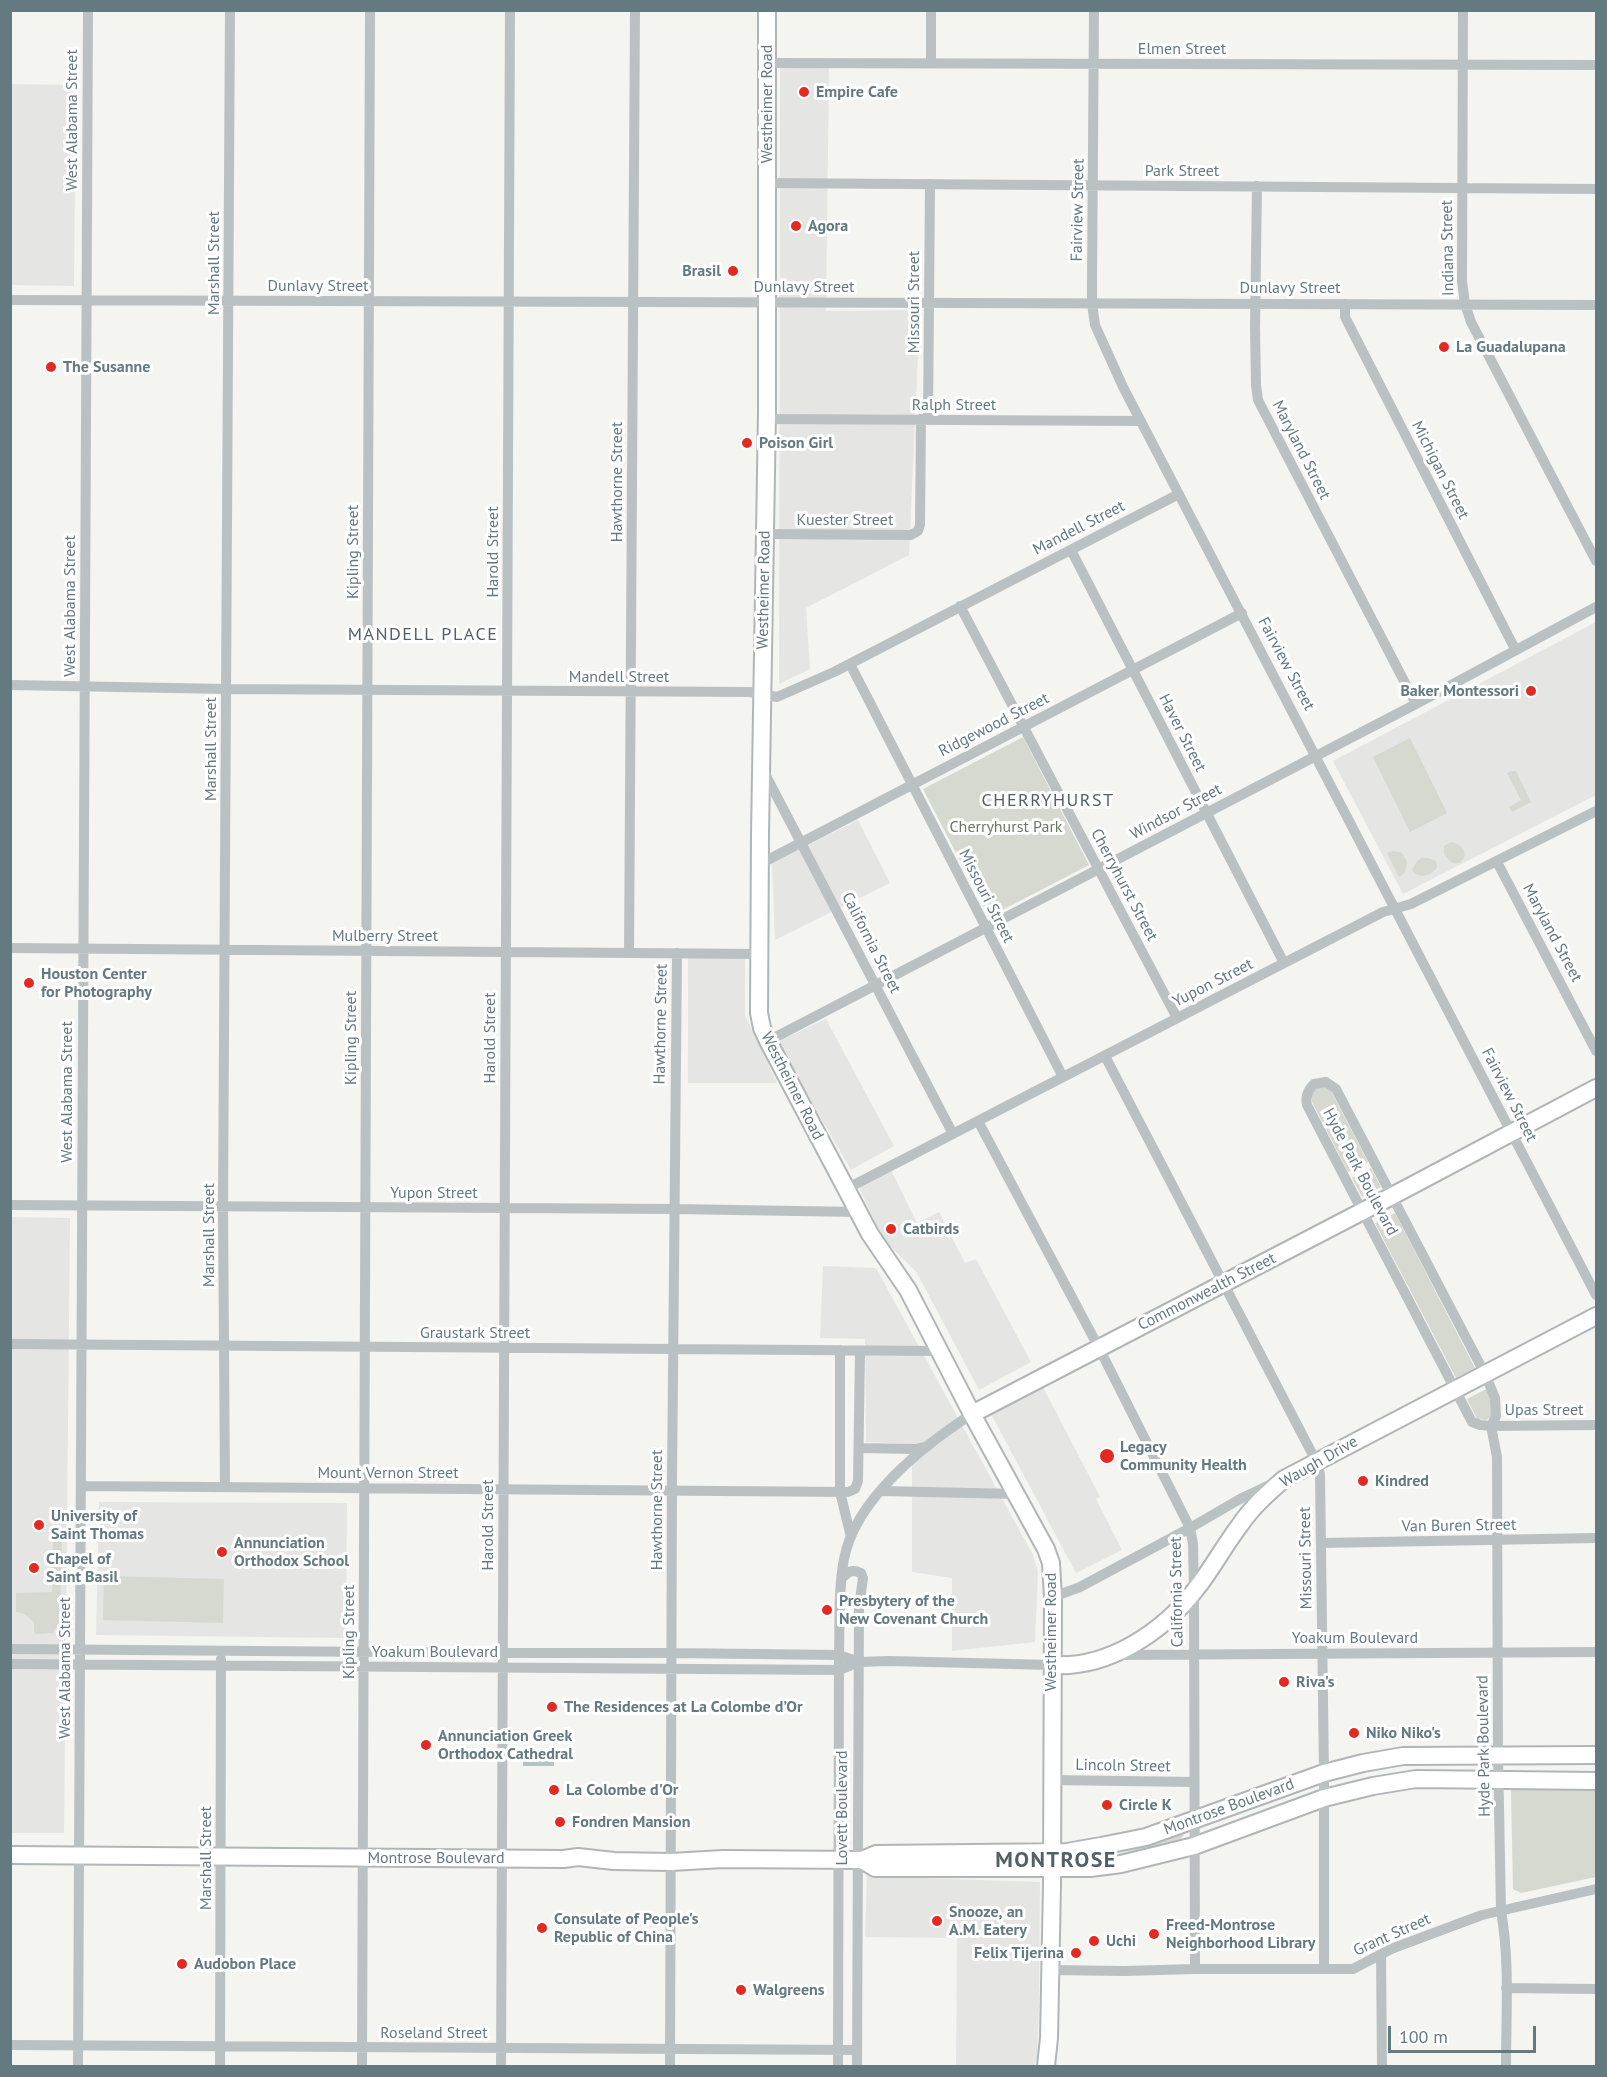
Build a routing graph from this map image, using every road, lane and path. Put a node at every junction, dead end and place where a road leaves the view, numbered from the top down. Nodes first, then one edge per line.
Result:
1 (88, 10) edge
2 (230, 10) edge
3 (370, 10) edge
4 (510, 10) edge
5 (635, 10) edge
6 (767, 10) edge
7 (931, 10) edge
8 (1094, 10) edge
9 (1463, 10) edge
10 (767, 63) junction
11 (931, 63) junction
12 (1094, 64) junction
13 (1463, 65) junction
14 (1596, 65) edge
15 (766, 183) junction
16 (930, 184) junction
17 (1093, 185) junction
18 (1257, 186) junction
19 (1462, 188) junction
20 (1596, 189) edge
21 (10, 300) edge
22 (87, 300) junction
23 (228, 300) junction
24 (369, 301) junction
25 (508, 301) junction
26 (633, 302) junction
27 (767, 302) junction
28 (929, 302) junction
29 (1092, 303) junction
30 (1256, 303) junction
31 (1345, 304) junction
32 (1465, 304) junction
33 (1596, 305) edge
34 (767, 419) junction
35 (925, 419) junction
36 (1141, 421) junction
37 (1179, 494) junction
38 (920, 525) joint
39 (765, 534) junction
40 (1071, 549) junction
41 (1596, 561) edge
42 (960, 606) junction
43 (1596, 607) edge
44 (1242, 613) junction
45 (1515, 649) junction
46 (850, 664) junction
47 (1133, 670) junction
48 (10, 685) edge
49 (85, 686) junction
50 (226, 689) junction
51 (368, 690) junction
52 (507, 691) junction
53 (631, 692) junction
54 (763, 694) junction
55 (1416, 704) junction
56 (1023, 726) junction
57 (1317, 756) junction
58 (761, 766) junction
59 (912, 784) junction
60 (1596, 811) edge
61 (1207, 813) junction
62 (802, 842) junction
63 (1497, 861) junction
64 (760, 864) junction
65 (1098, 869) junction
66 (1395, 908) junction
67 (986, 928) junction
68 (10, 948) edge
69 (83, 948) junction
70 (225, 950) junction
71 (367, 951) junction
72 (506, 952) junction
73 (629, 953) junction
74 (677, 954) junction
75 (759, 954) junction
76 (1284, 963) junction
77 (876, 985) junction
78 (1177, 1018) junction
79 (768, 1041) junction
80 (1596, 1051) edge
81 (1105, 1056) junction
82 (1063, 1077) junction
83 (1596, 1088) edge
84 (978, 1121) junction
85 (1511, 1133) junction
86 (953, 1134) junction
87 (846, 1189) junction
88 (1392, 1196) junction
89 (10, 1205) edge
90 (82, 1205) junction
91 (223, 1206) junction
92 (366, 1208) junction
93 (505, 1208) junction
94 (674, 1209) junction
95 (1364, 1211) junction
96 (858, 1212) junction
97 (1224, 1283) junction
98 (1596, 1295) edge
99 (1596, 1316) edge
100 (10, 1344) edge
101 (81, 1345) junction
102 (224, 1346) junction
103 (365, 1347) junction
104 (503, 1348) junction
105 (1099, 1348) junction
106 (673, 1349) junction
107 (840, 1350) junction
108 (860, 1351) junction
109 (939, 1351) junction
110 (1485, 1374) junction
111 (1454, 1388) junction
112 (972, 1414) junction
113 (1596, 1425) edge
114 (1491, 1426) junction
115 (928, 1446) junction
116 (859, 1448) junction
117 (1316, 1461) junction
118 (1284, 1479) junction
119 (81, 1486) junction
120 (225, 1487) junction
121 (364, 1488) junction
122 (503, 1489) junction
123 (672, 1490) junction
124 (880, 1491) junction
125 (840, 1492) junction
126 (1017, 1494) junction
127 (1190, 1528) junction
128 (851, 1537) junction
129 (1596, 1538) edge
130 (1498, 1541) junction
131 (1321, 1543) junction
132 (842, 1578) junction
133 (1194, 1592) junction
134 (1053, 1597) junction
135 (10, 1649) edge
136 (80, 1649) junction
137 (222, 1650) junction
138 (364, 1652) junction
139 (1498, 1652) junction
140 (1596, 1652) edge
141 (503, 1653) junction
142 (671, 1653) junction
143 (1194, 1654) junction
144 (1323, 1654) junction
145 (839, 1655) junction
146 (1113, 1655) junction
147 (859, 1662) junction
148 (10, 1664) edge
149 (80, 1665) junction
150 (221, 1665) junction
151 (1052, 1665) junction
152 (364, 1667) junction
153 (503, 1667) junction
154 (671, 1669) junction
155 (840, 1670) junction
156 (1498, 1755) junction
157 (1596, 1755) edge
158 (1324, 1773) junction
159 (1052, 1780) junction
160 (1499, 1780) junction
161 (1596, 1780) edge
162 (1194, 1782) junction
163 (1324, 1798) junction
164 (1194, 1820) junction
165 (1194, 1846) junction
166 (10, 1856) edge
167 (79, 1856) junction
168 (220, 1856) junction
169 (363, 1857) junction
170 (502, 1858) junction
171 (838, 1860) junction
172 (859, 1860) junction
173 (1052, 1861) junction
174 (671, 1862) junction
175 (1596, 1889) edge
176 (1501, 1911) junction
177 (1381, 1956) junction
178 (1195, 1969) junction
179 (1324, 1969) junction
180 (1050, 1970) junction
181 (1506, 1988) junction
182 (1596, 1989) edge
183 (10, 2045) edge
184 (78, 2046) junction
185 (220, 2046) junction
186 (362, 2047) junction
187 (501, 2048) junction
188 (670, 2049) junction
189 (838, 2050) junction
190 (857, 2050) junction
191 (78, 2067) edge
192 (220, 2067) edge
193 (362, 2067) edge
194 (501, 2067) edge
195 (670, 2067) edge
196 (838, 2067) edge
197 (857, 2067) edge
198 (1046, 2067) edge
199 (1382, 2067) edge
200 (1506, 2067) edge

1 - 22 street, West Alabama Street
2 - 23 street, Marshall Street
3 - 24 street, Kipling Street
4 - 25 street, Harold Street
5 - 26 street, Hawthorne Street
6 - 10 main road, Westheimer Road
7 - 11 street
8 - 12 street, Fairview Street
9 - 13 street, Indiana Street
10 - 11 street, Elmen Street
10 - 15 main road, Westheimer Road
11 - 12 street, Elmen Street
12 - 13 street, Elmen Street
12 - 17 street, Fairview Street
13 - 14 street, Elmen Street
13 - 19 street, Indiana Street
15 - 16 street, Park Street
15 - 27 main road, Westheimer Road
16 - 17 street, Park Street
16 - 28 street, Missouri Street
17 - 18 street, Park Street
17 - 29 street, Fairview Street
18 - 19 street, Park Street
18 - 30 street, Maryland Street
19 - 20 street, Park Street
19 - 32 street, Indiana Street
21 - 22 street, Dunlavy Street
22 - 23 street, Dunlavy Street
22 - 49 street, West Alabama Street
23 - 24 street, Dunlavy Street
23 - 50 street, Marshall Street
24 - 25 street, Dunlavy Street
24 - 51 street, Kipling Street
25 - 26 street, Dunlavy Street
25 - 52 street, Harold Street
26 - 27 street, Dunlavy Street
26 - 53 street, Hawthorne Street
27 - 28 street, Dunlavy Street
27 - 34 main road, Westheimer Road
28 - 29 street, Dunlavy Street
28 - 35 street, Missouri Street
29 - 30 street, Dunlavy Street
29 - 36 street, Fairview Street
30 - 31 street, Dunlavy Street
30 - 55 street, Maryland Street
31 - 32 street, Dunlavy Street
31 - 45 street, Michigan Street
32 - 33 street, Dunlavy Street
32 - 41 street, Indiana Street
34 - 35 street, Ralph Street
34 - 39 main road, Westheimer Road
35 - 36 street, Ralph Street
35 - 38 street, Missouri Street
36 - 37 street, Fairview Street
37 - 40 street, Mandell Street
37 - 44 street, Fairview Street
38 - 39 street, Kuester Street
39 - 54 main road, Westheimer Road
40 - 42 street, Mandell Street
40 - 47 street, Haver Street
42 - 46 street, Mandell Street
42 - 56 street, Cherryhurst Street
43 - 45 street, Windsor Street
44 - 47 street, Ridgewood Street
44 - 57 street, Fairview Street
45 - 55 street, Windsor Street
46 - 54 street, Mandell Street
46 - 59 street, Missouri Street
47 - 56 street, Ridgewood Street
47 - 61 street, Haver Street
48 - 49 street, Mandell Street
49 - 50 street, Mandell Street
49 - 69 street, West Alabama Street
50 - 51 street, Mandell Street
50 - 70 street, Marshall Street
51 - 52 street, Mandell Street
51 - 71 street, Kipling Street
52 - 53 street, Mandell Street
52 - 72 street, Harold Street
53 - 54 street, Mandell Street
53 - 73 street, Hawthorne Street
54 - 58 main road, Westheimer Road
55 - 57 street, Windsor Street
56 - 59 street, Ridgewood Street
56 - 65 street, Cherryhurst Street
57 - 61 street, Windsor Street
57 - 66 street, Fairview Street
58 - 62 street, California Street
58 - 64 main road, Westheimer Road
59 - 62 street, Ridgewood Street
59 - 67 street, Missouri Street
60 - 63 street, Yupon Street
61 - 65 street, Windsor Street
61 - 76 street, Haver Street
62 - 64 street, Ridgewood Street
62 - 77 street, California Street
63 - 66 street, Yupon Street
63 - 80 street, Maryland Street
64 - 75 main road, Westheimer Road
65 - 67 street, Windsor Street
65 - 78 street, Cherryhurst Street
66 - 76 street, Yupon Street
66 - 85 street, Fairview Street
67 - 77 street, Windsor Street
67 - 82 street, Missouri Street
68 - 69 street, Mulberry Street
69 - 70 street, Mulberry Street
69 - 90 street, West Alabama Street
70 - 71 street, Mulberry Street
70 - 91 street, Marshall Street
71 - 72 street, Mulberry Street
71 - 92 street, Kipling Street
72 - 73 street, Mulberry Street
72 - 93 street, Harold Street
73 - 74 street, Mulberry Street
74 - 75 street, Mulberry Street
74 - 94 street, Hawthorne Street
75 - 79 main road, Westheimer Road
76 - 78 street, Yupon Street
77 - 79 street, Windsor Street
77 - 86 street, California Street
78 - 81 street, Yupon Street
79 - 87 main road, Westheimer Road
81 - 82 street, Yupon Street
81 - 97 street, Missouri Street
82 - 84 street, Yupon Street
83 - 85 main road, Commonwealth Street
84 - 86 street, Yupon Street
84 - 105 street, California Street
85 - 88 main road, Commonwealth Street
85 - 98 street, Fairview Street
86 - 87 street, Yupon Street
87 - 96 main road, Westheimer Road
88 - 95 main road, Commonwealth Street
88 - 95 street, Hyde Park Boulevard
88 - 110 street, Hyde Park Boulevard
89 - 90 street, Yupon Street
90 - 91 street, Yupon Street
90 - 101 street, West Alabama Street
91 - 92 street, Yupon Street
91 - 102 street, Marshall Street
92 - 93 street, Yupon Street
92 - 103 street, Kipling Street
93 - 94 street, Yupon Street
93 - 104 street, Harold Street
94 - 96 street, Yupon Street
94 - 106 street, Hawthorne Street
95 - 97 main road, Commonwealth Street
95 - 111 street, Hyde Park Boulevard
96 - 109 main road, Westheimer Road
97 - 105 main road, Commonwealth Street
97 - 117 street, Missouri Street
99 - 110 main road, Waugh Drive
100 - 101 street, Graustark Street
101 - 102 street, Graustark Street
101 - 119 street, West Alabama Street
102 - 103 street, Graustark Street
102 - 120 street, Marshall Street
103 - 104 street, Graustark Street
103 - 121 street, Kipling Street
104 - 106 street, Graustark Street
104 - 122 street, Harold Street
105 - 112 main road, Commonwealth Street
105 - 127 street, California Street
106 - 107 street, Graustark Street
106 - 123 street, Hawthorne Street
107 - 108 street, Graustark Street
107 - 125 street, Lovett Boulevard
108 - 109 street, Graustark Street
108 - 116 street
109 - 112 main road, Westheimer Road
110 - 111 main road, Waugh Drive
110 - 114 street, Hyde Park Boulevard
111 - 114 street, Hyde Park Boulevard
111 - 117 main road, Waugh Drive
112 - 115 street, Commonwealth Street
112 - 126 main road, Westheimer Road
113 - 114 street, Upas Street
114 - 130 street, Hyde Park Boulevard
115 - 116 street
115 - 124 street, Commonwealth Street
116 - 125 street
117 - 118 main road, Waugh Drive
117 - 131 street, Missouri Street
118 - 127 street
118 - 133 main road, Waugh Drive
119 - 120 street, Mount Vernon Street
119 - 136 street, West Alabama Street
120 - 121 street, Mount Vernon Street
121 - 122 street, Mount Vernon Street
121 - 138 street, Kipling Street
122 - 123 street, Mount Vernon Street
122 - 141 street, Harold Street
123 - 125 street, Mount Vernon Street
123 - 142 street, Hawthorne Street
124 - 126 street
124 - 128 street, Commonwealth Street
125 - 128 street, Lovett Boulevard
126 - 134 main road, Westheimer Road
127 - 133 street, California Street
127 - 134 street
128 - 132 street, Lovett Boulevard
129 - 130 street, Van Buren Street
130 - 131 street, Van Buren Street
130 - 139 street, Hyde Park Boulevard
131 - 144 street, Missouri Street
132 - 145 street, Lovett Boulevard
132 - 147 street, Lovett Boulevard
133 - 143 street, California Street
133 - 146 main road, Waugh Drive
134 - 151 main road, Westheimer Road
135 - 136 street, Yoakum Boulevard
136 - 137 street, Yoakum Boulevard
136 - 149 street, West Alabama Street
137 - 138 street, Yoakum Boulevard
137 - 150 street, Marshall Street
138 - 141 street, Yoakum Boulevard
138 - 152 street, Kipling Street
139 - 140 street, Yoakum Boulevard
139 - 144 street, Yoakum Boulevard
139 - 156 street, Hyde Park Boulevard
141 - 142 street, Yoakum Boulevard
141 - 153 street, Harold Street
142 - 145 street, Yoakum Boulevard
142 - 154 street, Hawthorne Street
143 - 144 street, Yoakum Boulevard
143 - 146 street, Yoakum Boulevard
143 - 162 street, California Street
144 - 158 street, Missouri Street
145 - 147 street, Yoakum Boulevard
145 - 155 street, Lovett Boulevard
146 - 151 main road, Waugh Drive
147 - 151 street, Yoakum Boulevard
147 - 155 street, Yoakum Boulevard
147 - 172 street, Lovett Boulevard
148 - 149 street, Yoakum Boulevard
149 - 150 street, Yoakum Boulevard
149 - 167 street, West Alabama Street
150 - 152 street, Yoakum Boulevard
150 - 168 street, Marshall Street
151 - 159 main road, Westheimer Road
152 - 153 street, Yoakum Boulevard
152 - 169 street, Kipling Street
153 - 154 street, Yoakum Boulevard
153 - 170 street, Harold Street
154 - 155 street, Yoakum Boulevard
154 - 174 street, Hawthorne Street
155 - 171 street, Lovett Boulevard
156 - 157 main road, Montrose Boulevard
156 - 158 main road, Montrose Boulevard
156 - 160 street, Hyde Park Boulevard
158 - 163 street, Missouri Street
158 - 164 main road, Montrose Boulevard
159 - 162 street, Lincoln Street
159 - 173 main road, Westheimer Road
160 - 161 main road, Montrose Boulevard
160 - 163 main road, Montrose Boulevard
160 - 176 street, Hyde Park Boulevard
162 - 164 street, California Street
163 - 165 main road, Montrose Boulevard
163 - 179 street, Missouri Street
164 - 165 street, California Street
164 - 173 main road, Montrose Boulevard
165 - 173 main road, Montrose Boulevard
165 - 178 street, California Street
166 - 167 main road, Montrose Boulevard
167 - 168 main road, Montrose Boulevard
167 - 184 street, West Alabama Street
168 - 169 main road, Montrose Boulevard
168 - 185 street, Marshall Street
169 - 170 main road, Montrose Boulevard
169 - 186 street, Kipling Street
170 - 174 main road, Montrose Boulevard
170 - 187 street, Harold Street
171 - 172 main road, Montrose Boulevard
171 - 174 main road, Montrose Boulevard
171 - 189 street, Lovett Boulevard
172 - 173 main road, Montrose Boulevard
172 - 190 street, Lovett Boulevard
173 - 180 main road, Westheimer Road
174 - 188 street, Hawthorne Street
175 - 176 street, Grant Street
176 - 177 street, Grant Street
176 - 181 street, Hyde Park Boulevard
177 - 179 street, Grant Street
177 - 199 street
178 - 179 street, Grant Street
178 - 180 street, Grant Street
180 - 198 main road, Westheimer Road
181 - 182 street
181 - 200 street, Hyde Park Boulevard
183 - 184 street, Roseland Street
184 - 185 street, Roseland Street
184 - 191 street, West Alabama Street
185 - 186 street, Roseland Street
185 - 192 street, Marshall Street
186 - 187 street, Roseland Street
186 - 193 street, Kipling Street
187 - 188 street, Roseland Street
187 - 194 street, Harold Street
188 - 189 street, Roseland Street
188 - 195 street, Hawthorne Street
189 - 190 street, Roseland Street
189 - 196 street, Lovett Boulevard
190 - 197 street, Lovett Boulevard

